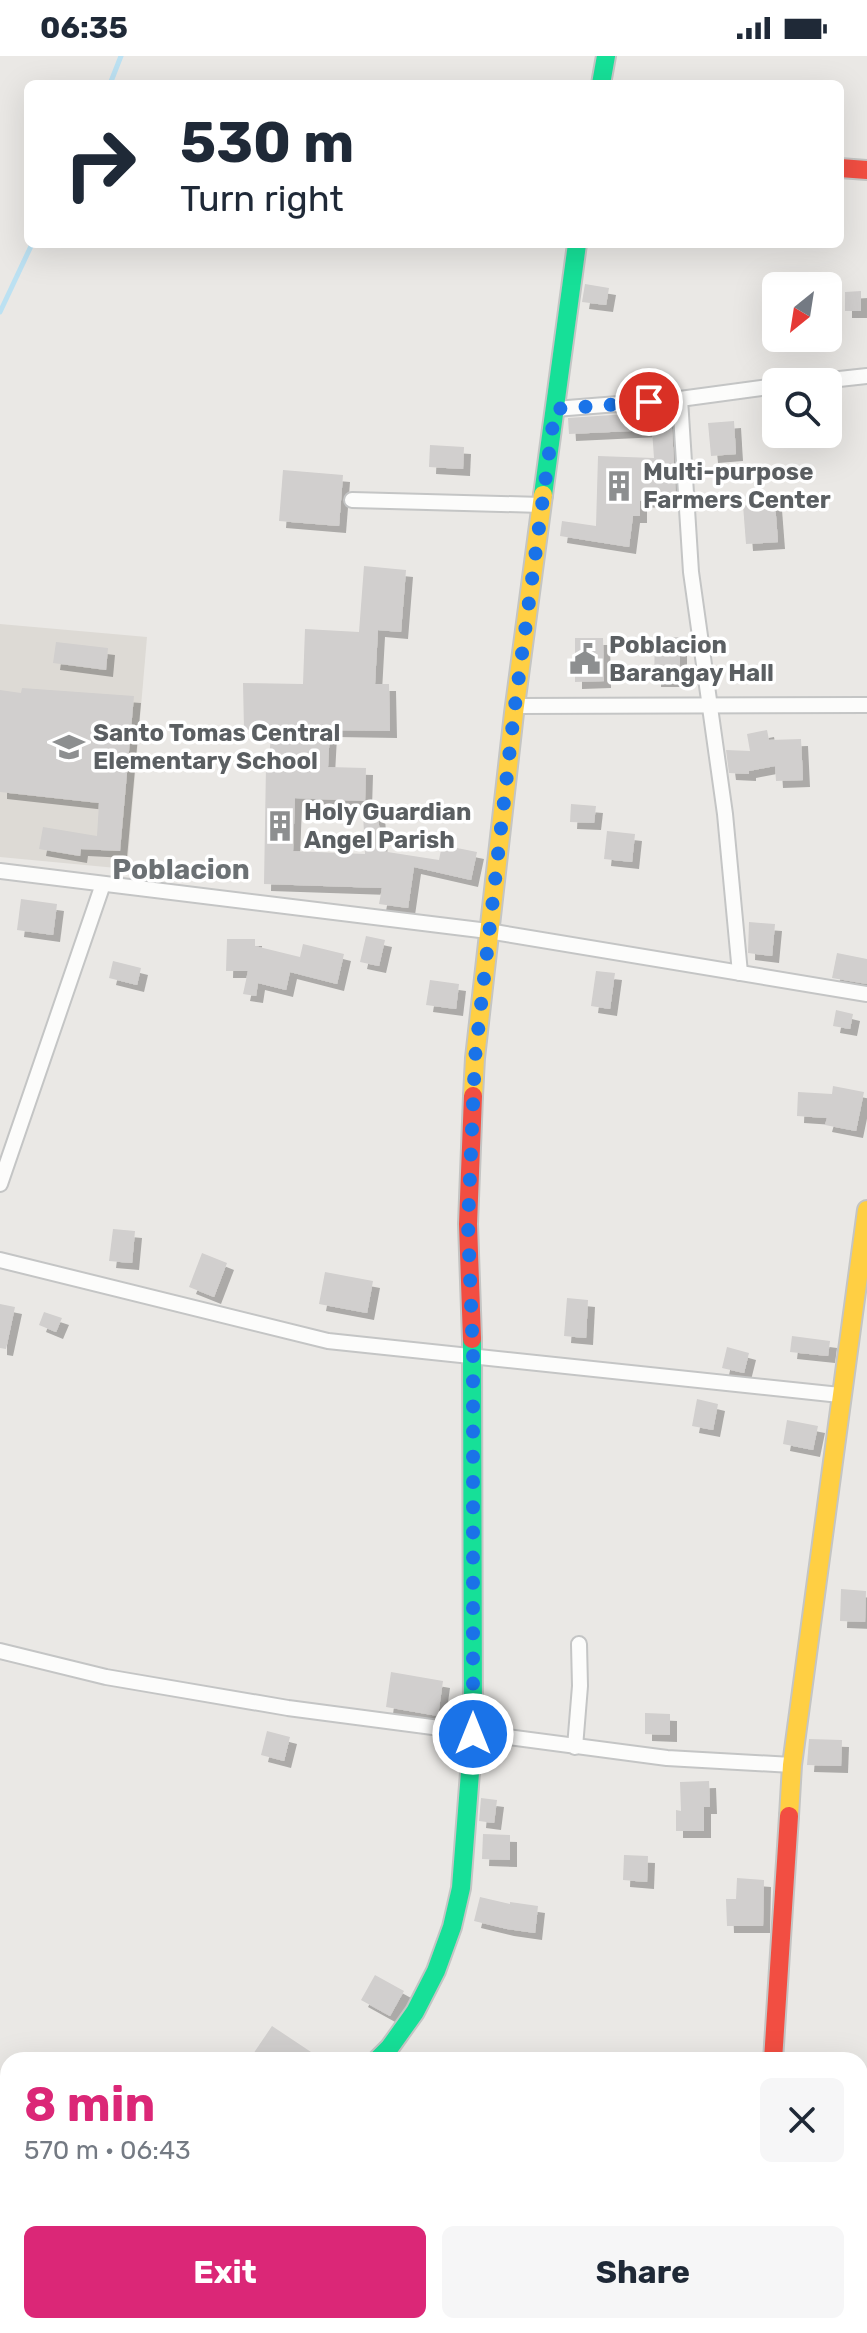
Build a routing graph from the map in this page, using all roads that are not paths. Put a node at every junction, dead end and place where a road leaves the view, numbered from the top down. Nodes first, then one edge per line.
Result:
1 (606, 58) edge
2 (602, 80) edge
3 (844, 168) edge
4 (867, 170) edge
5 (576, 248) edge
6 (867, 376) edge
7 (842, 379) edge
8 (762, 388) edge
9 (680, 399) junction
10 (555, 409) junction
11 (352, 500) dead end
12 (542, 505) junction
13 (708, 705) junction
14 (867, 705) edge
15 (515, 706) junction
16 (0, 871) edge
17 (103, 884) junction
18 (488, 931) junction
19 (740, 973) junction
20 (867, 994) edge
21 (0, 1184) edge
22 (867, 1210) edge
23 (0, 1260) edge
24 (473, 1356) junction
25 (840, 1395) junction
26 (579, 1644) dead end
27 (0, 1651) edge
28 (473, 1734) junction
29 (575, 1747) junction
30 (792, 1765) junction
31 (385, 2052) edge
32 (774, 2052) edge

1 - 2 street
3 - 4 street
5 - 10 street
6 - 7 street
8 - 9 street
9 - 10 street
9 - 13 street
10 - 12 street
11 - 12 street
12 - 15 street
13 - 14 street
13 - 15 street
13 - 19 street
15 - 18 street
16 - 17 street
17 - 18 street
17 - 21 street
18 - 19 street
18 - 24 street
19 - 20 street
22 - 25 street
23 - 24 street
24 - 25 street
24 - 28 street
25 - 30 street
26 - 29 street
27 - 28 street
28 - 29 street
28 - 31 street
29 - 30 street
30 - 32 street

